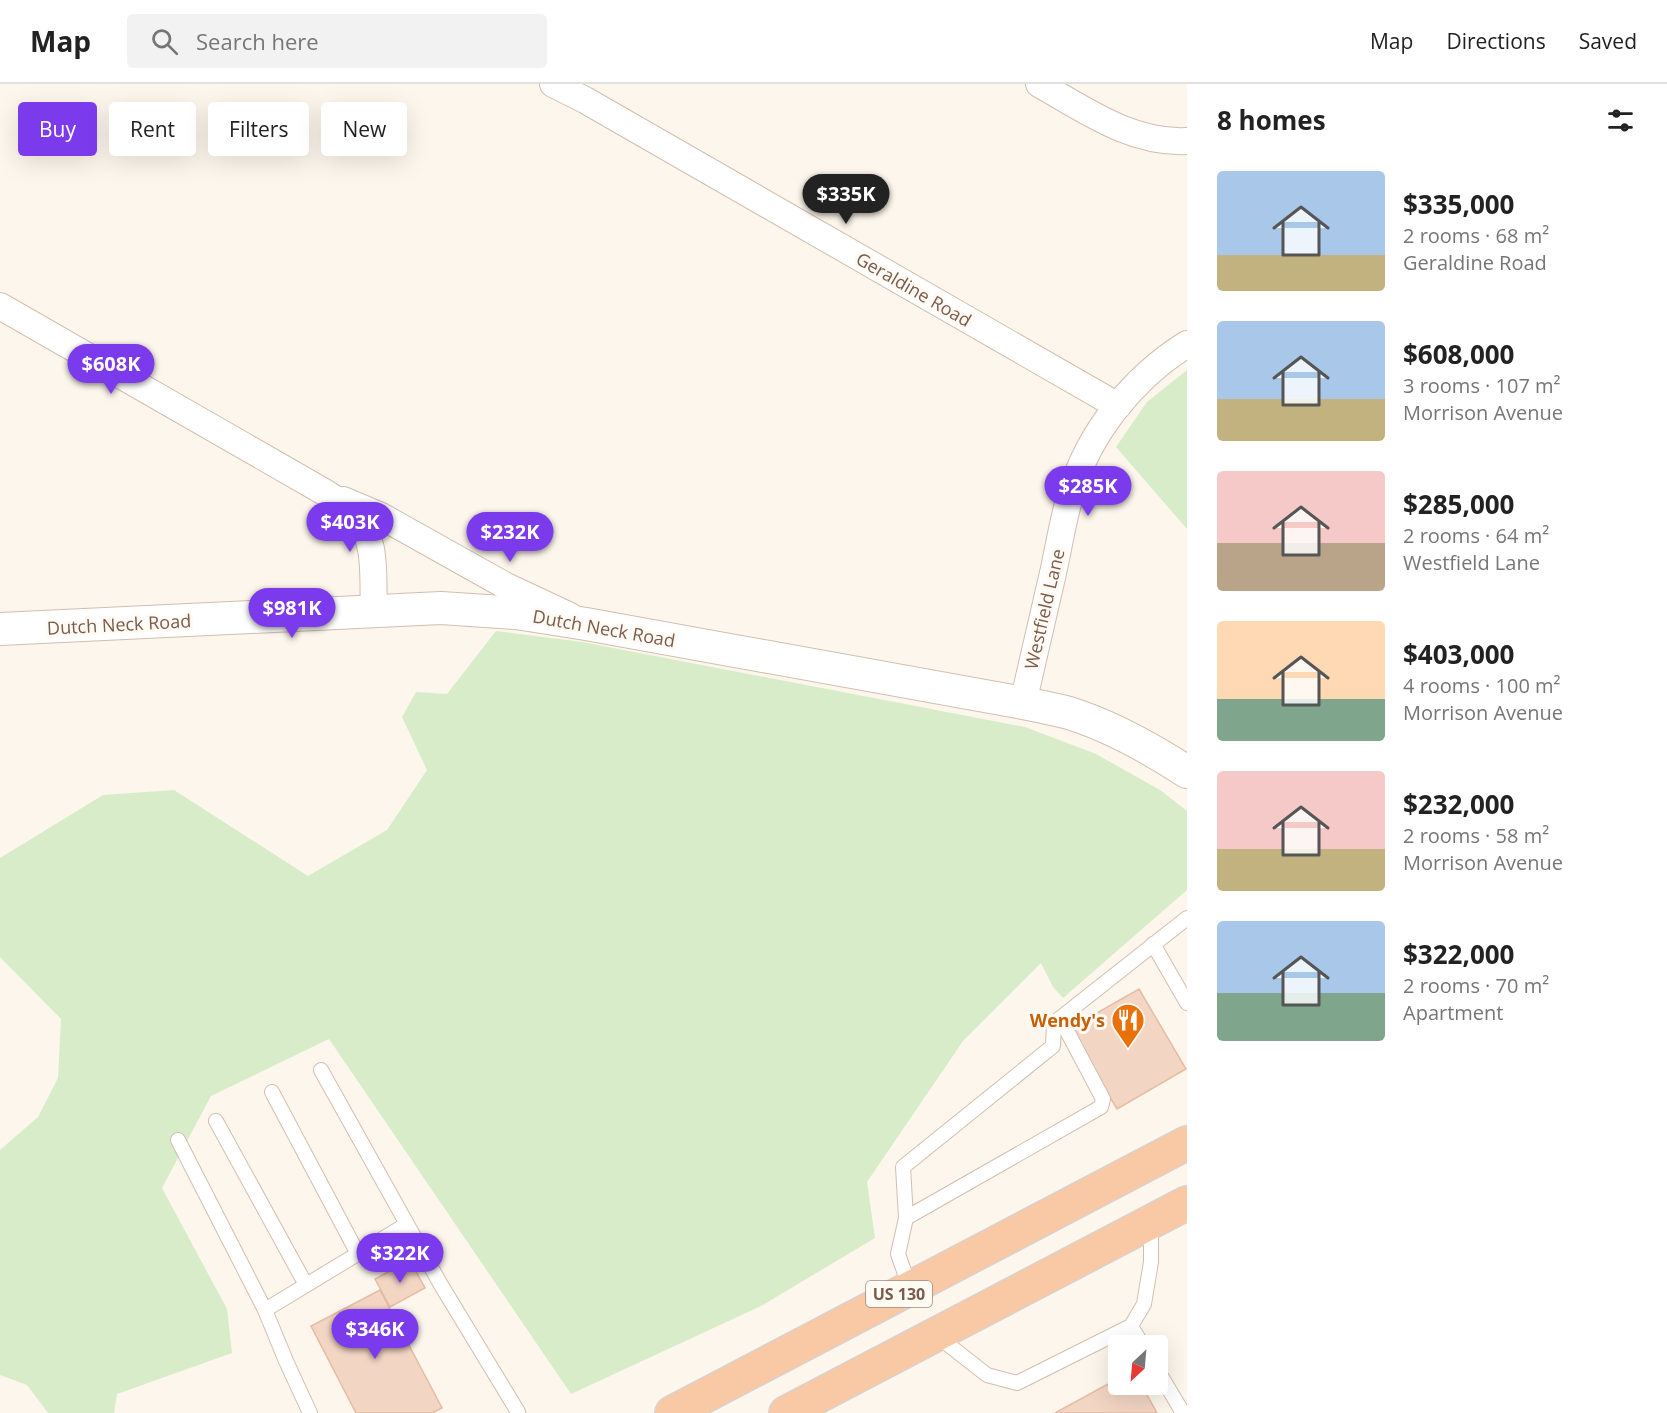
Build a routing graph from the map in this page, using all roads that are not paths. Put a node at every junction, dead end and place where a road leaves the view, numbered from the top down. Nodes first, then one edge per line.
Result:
1 (553, 84) edge
2 (1039, 84) edge
3 (1187, 141) edge
4 (0, 306) edge
5 (1187, 344) edge
6 (1118, 406) junction
7 (326, 493) junction
8 (374, 610) junction
9 (586, 624) junction
10 (0, 629) edge
11 (1023, 703) junction
12 (1187, 772) edge
13 (1187, 918) edge
14 (1153, 944) junction
15 (1187, 1003) edge
16 (1060, 1018) junction
17 (321, 1070) dead end
18 (272, 1092) dead end
19 (216, 1121) dead end
20 (178, 1140) dead end
21 (1187, 1143) edge
22 (1187, 1203) edge
23 (906, 1218) junction
24 (1151, 1222) junction
25 (407, 1224) junction
26 (358, 1254) junction
27 (306, 1286) junction
28 (910, 1288) junction
29 (265, 1310) junction
30 (1131, 1326) junction
31 (936, 1335) junction
32 (1136, 1335) edge
33 (1168, 1388) edge
34 (310, 1413) edge
35 (517, 1413) edge
36 (672, 1413) edge
37 (786, 1413) edge
38 (1183, 1413) edge

1 - 6 street, Geraldine Road
2 - 3 street
4 - 7 street
5 - 6 street, Westfield Lane
6 - 11 street, Westfield Lane
7 - 8 street
7 - 9 street
8 - 9 street, Dutch Neck Road
8 - 10 street, Dutch Neck Road
9 - 11 street, Dutch Neck Road
11 - 12 street, Dutch Neck Road
13 - 14 lane
14 - 15 lane
14 - 16 lane
16 - 23 lane
16 - 23 lane
17 - 25 lane
18 - 26 lane
19 - 27 lane
20 - 29 lane
21 - 28 highway, US 130
22 - 24 highway, US 130
23 - 28 lane
24 - 30 lane
24 - 31 highway, US 130
25 - 26 lane
25 - 35 lane
26 - 27 lane
27 - 29 lane
28 - 36 highway, US 130
29 - 34 lane
30 - 31 lane
30 - 32 lane
31 - 37 highway, US 130
33 - 38 lane

